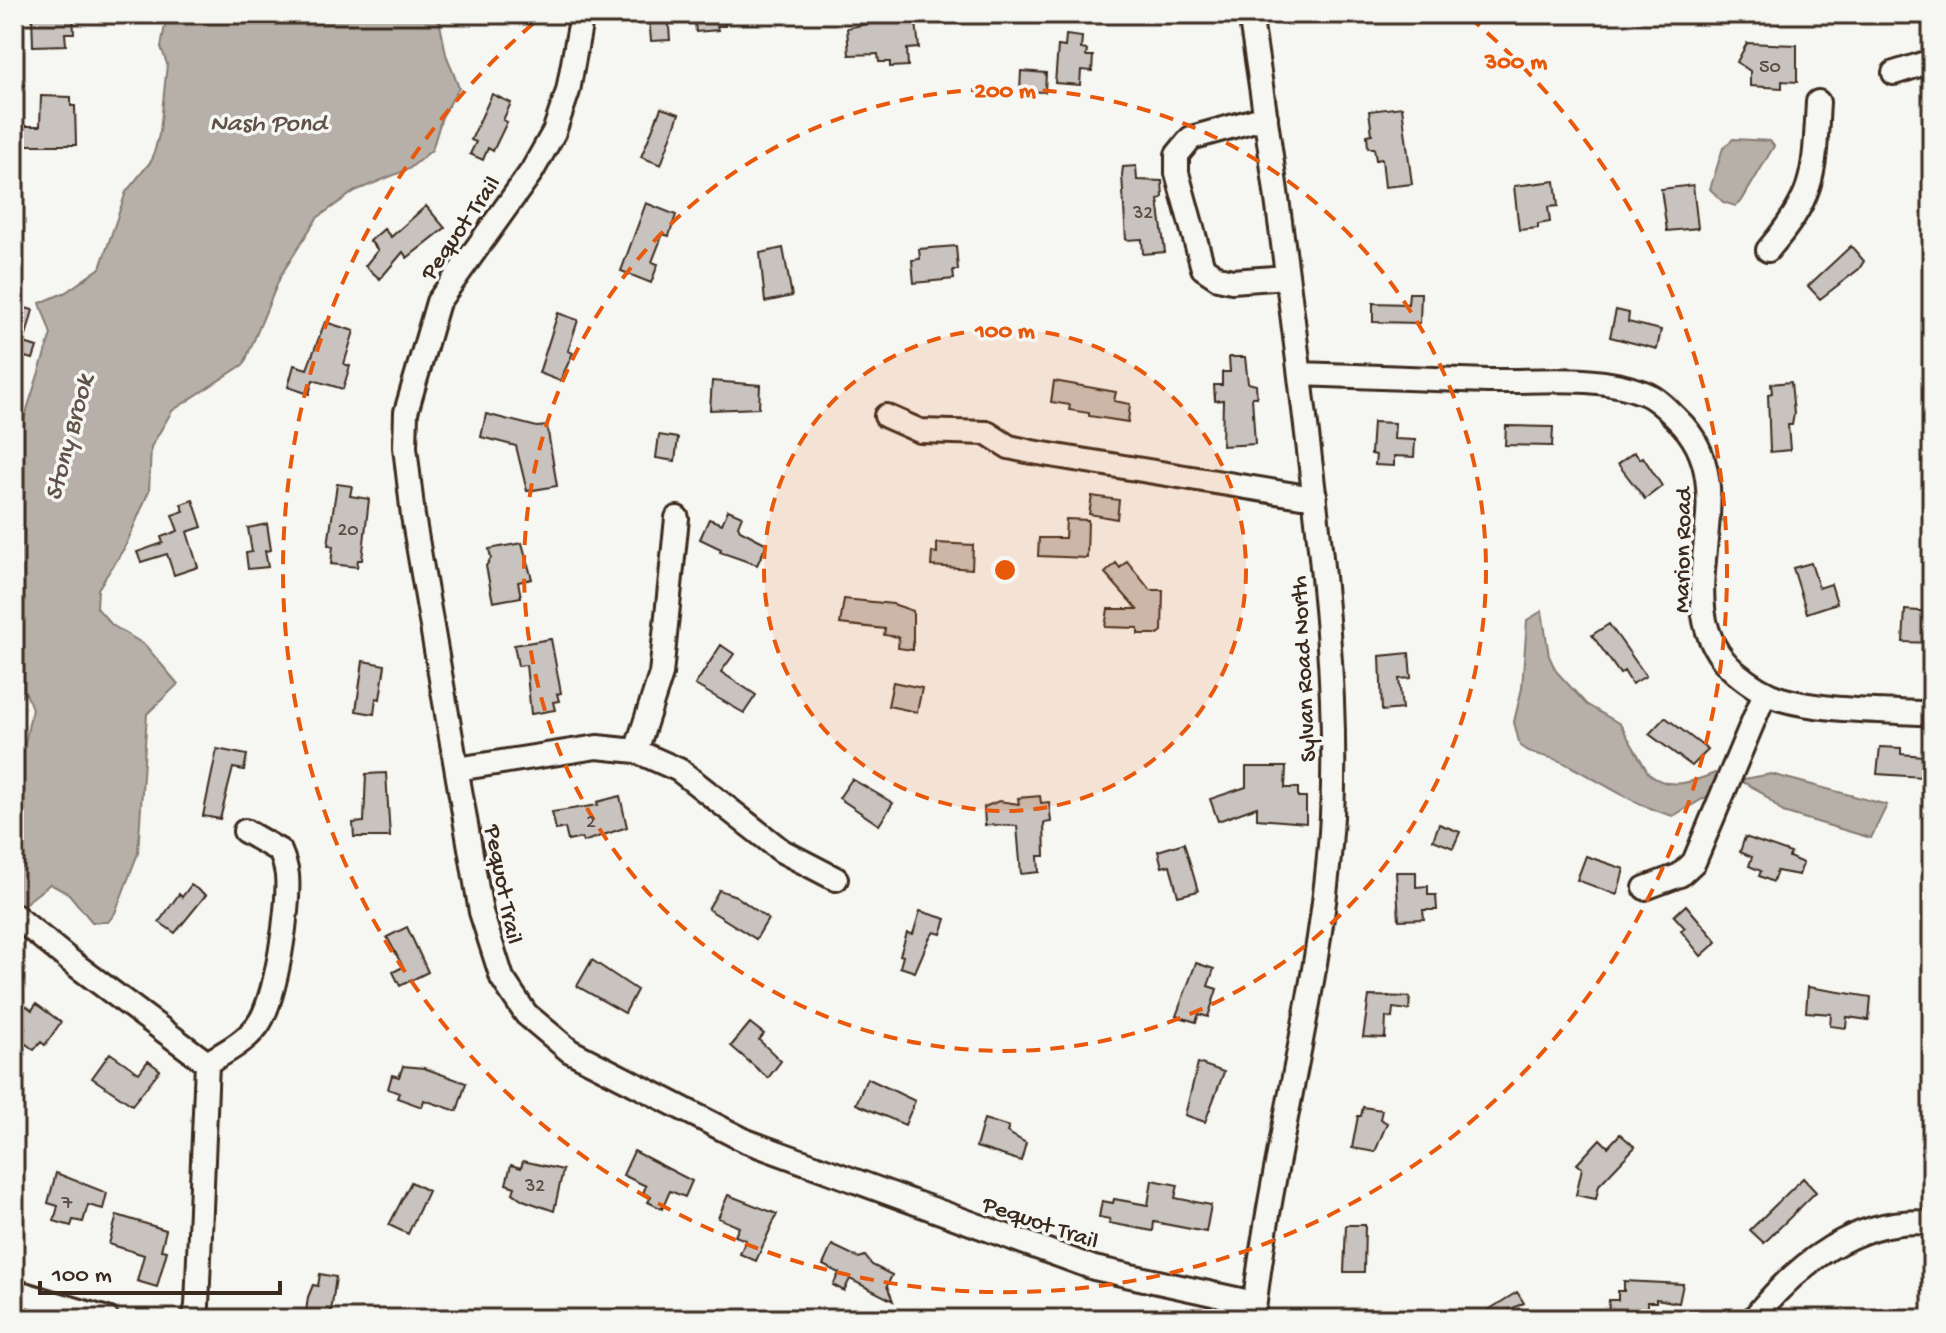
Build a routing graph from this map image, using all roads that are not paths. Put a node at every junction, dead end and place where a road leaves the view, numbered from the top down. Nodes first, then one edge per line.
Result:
1 (582, 14) edge
2 (1250, 14) edge
3 (1932, 61) edge
4 (1894, 73) dead end
5 (1818, 102) dead end
6 (1266, 117) junction
7 (1768, 250) dead end
8 (1287, 277) junction
9 (1300, 374) junction
10 (886, 416) dead end
11 (1315, 495) junction
12 (677, 518) dead end
13 (1765, 693) junction
14 (1932, 714) edge
15 (636, 751) junction
16 (457, 769) junction
17 (245, 831) dead end
18 (836, 879) dead end
19 (1645, 888) dead end
20 (14, 915) edge
21 (207, 1063) junction
22 (1932, 1223) edge
23 (14, 1291) edge
24 (1254, 1311) edge
25 (107, 1319) edge
26 (194, 1319) edge
27 (1753, 1319) edge

1 - 16 street, Pequot Trail
2 - 6 street, Sylvan Road North
3 - 4 street
5 - 7 street
6 - 8 street, Sylvan Road North
6 - 8 street
8 - 9 street, Sylvan Road North
9 - 11 street, Sylvan Road North
9 - 13 street, Marion Road
10 - 11 street
11 - 24 street, Sylvan Road North
12 - 15 street
13 - 14 street, Marion Road
13 - 19 street
15 - 16 street
15 - 18 street
16 - 24 street, Pequot Trail
17 - 21 street
20 - 21 street
21 - 26 street
22 - 27 street
23 - 25 street

